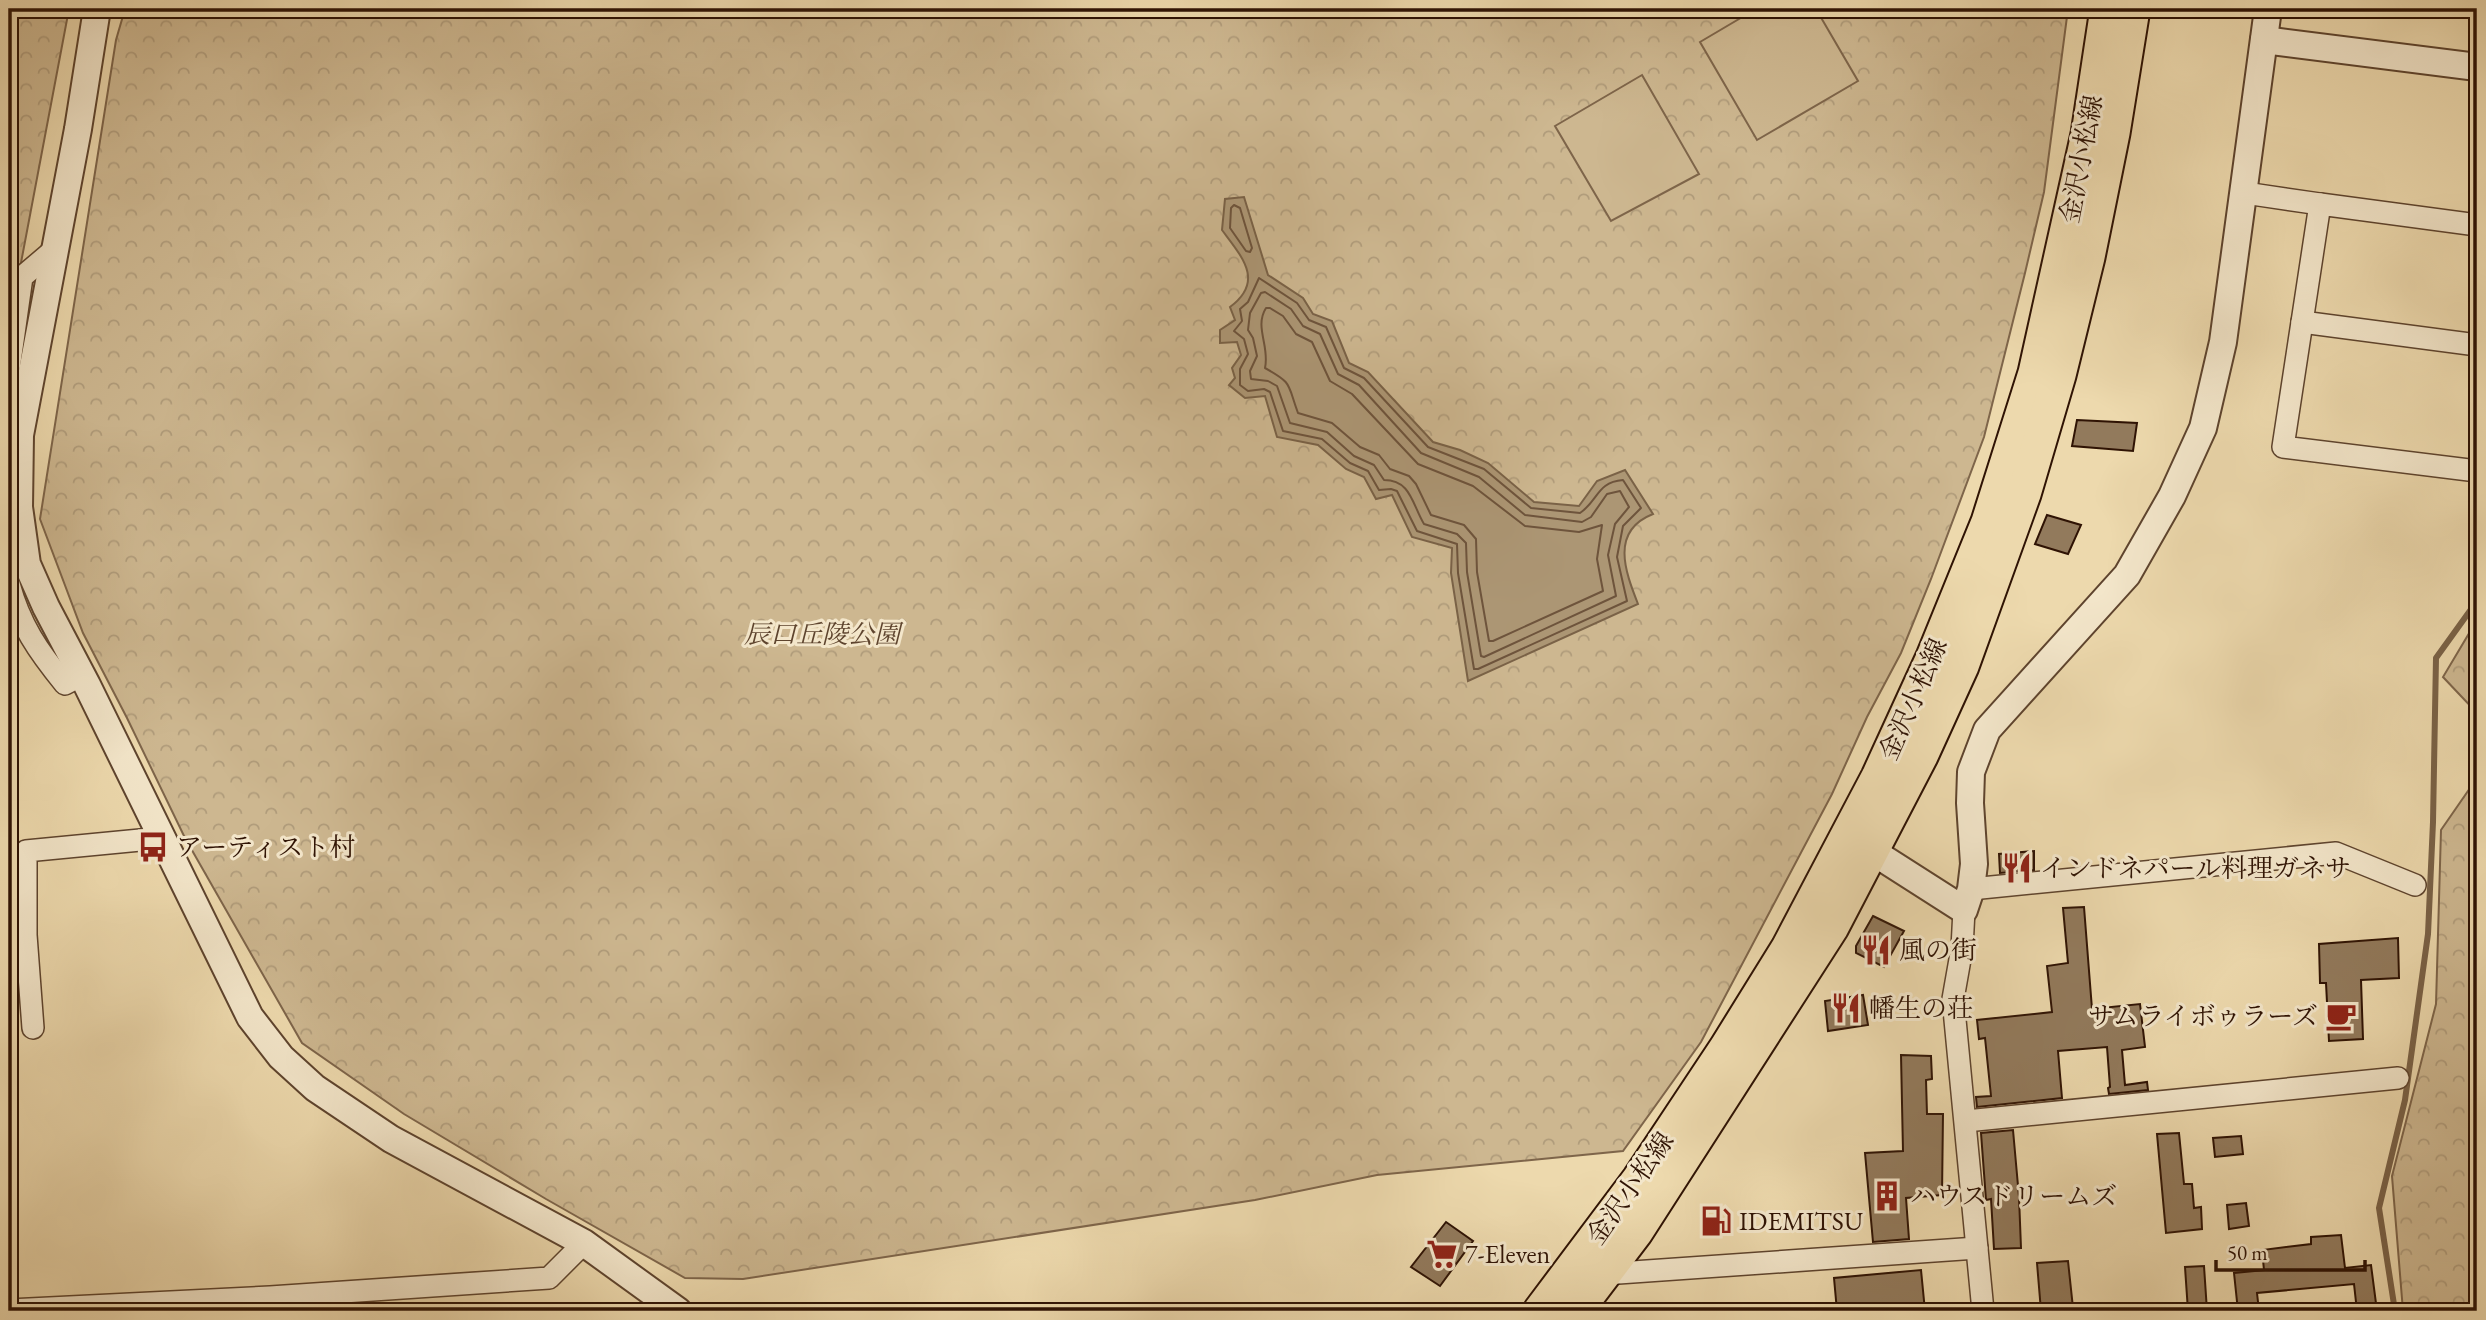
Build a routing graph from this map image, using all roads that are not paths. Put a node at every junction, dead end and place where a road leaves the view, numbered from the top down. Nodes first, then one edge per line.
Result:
1 (97, 9) edge
2 (2107, 9) edge
3 (2133, 9) edge
4 (2268, 9) edge
5 (2264, 40) junction
6 (2477, 67) edge
7 (2245, 193) junction
8 (2320, 204) junction
9 (2477, 225) edge
10 (55, 249) junction
11 (2302, 322) junction
12 (2477, 345) edge
13 (9, 369) edge
14 (2477, 471) edge
15 (9, 584) edge
16 (82, 675) junction
17 (161, 838) junction
18 (1860, 843) junction
19 (2415, 885) dead end
20 (1967, 899) junction
21 (33, 1028) dead end
22 (2398, 1079) dead end
23 (1966, 1121) junction
24 (584, 1243) junction
25 (1977, 1248) junction
26 (1604, 1274) junction
27 (9, 1310) edge
28 (678, 1311) edge
29 (1540, 1311) edge
30 (1576, 1311) edge
31 (1983, 1311) edge

1 - 10 street
2 - 18 main road, 金沢小松線
3 - 18 main road, 金沢小松線
4 - 5 street
5 - 6 street
5 - 7 street
7 - 8 street
7 - 20 street
8 - 9 street
8 - 11 street
10 - 13 street
10 - 16 street
11 - 12 street
11 - 14 street
15 - 16 street
16 - 17 street
17 - 21 street
17 - 24 street
18 - 20 street
18 - 26 main road, 金沢小松線
18 - 29 main road, 金沢小松線
19 - 20 street
20 - 23 street
22 - 23 street
23 - 25 street
24 - 27 street
24 - 28 street
25 - 26 street
25 - 31 street
26 - 30 main road, 金沢小松線

